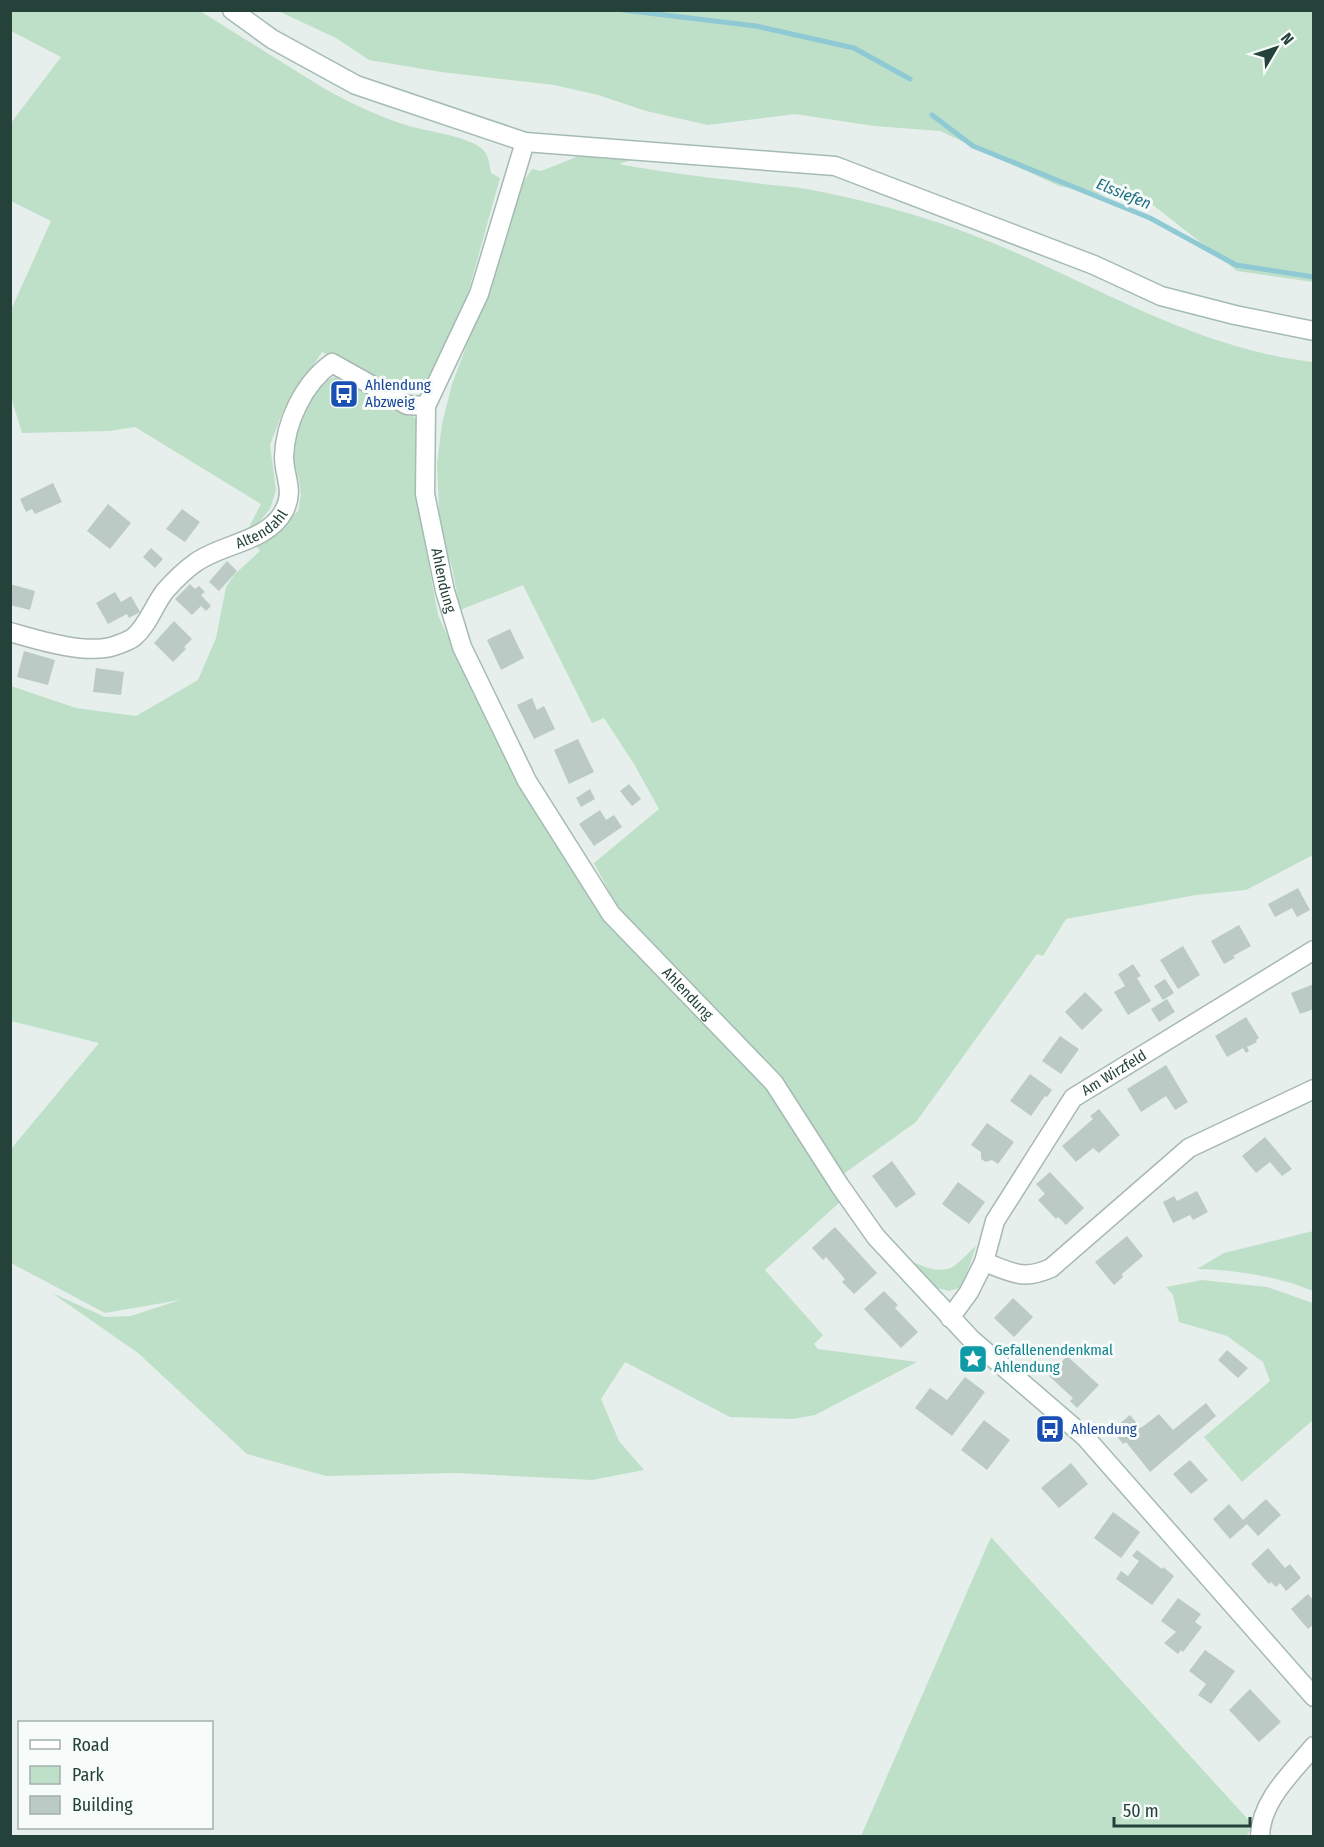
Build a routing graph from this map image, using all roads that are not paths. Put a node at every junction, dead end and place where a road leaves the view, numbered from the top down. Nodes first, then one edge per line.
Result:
1 (231, 10) edge
2 (525, 142) junction
3 (1314, 331) edge
4 (426, 406) junction
5 (10, 632) edge
6 (1314, 950) edge
7 (1314, 1089) edge
8 (984, 1262) junction
9 (950, 1318) junction
10 (1314, 1697) edge
11 (1314, 1746) edge
12 (1260, 1836) edge

1 - 2 street
2 - 3 street
2 - 4 street, Ahlendung
4 - 5 street, Altendahl
4 - 9 street, Ahlendung
6 - 8 street, Am Wirzfeld
7 - 8 street
8 - 9 street, Am Wirzfeld
9 - 10 street, Ahlendung
11 - 12 street

